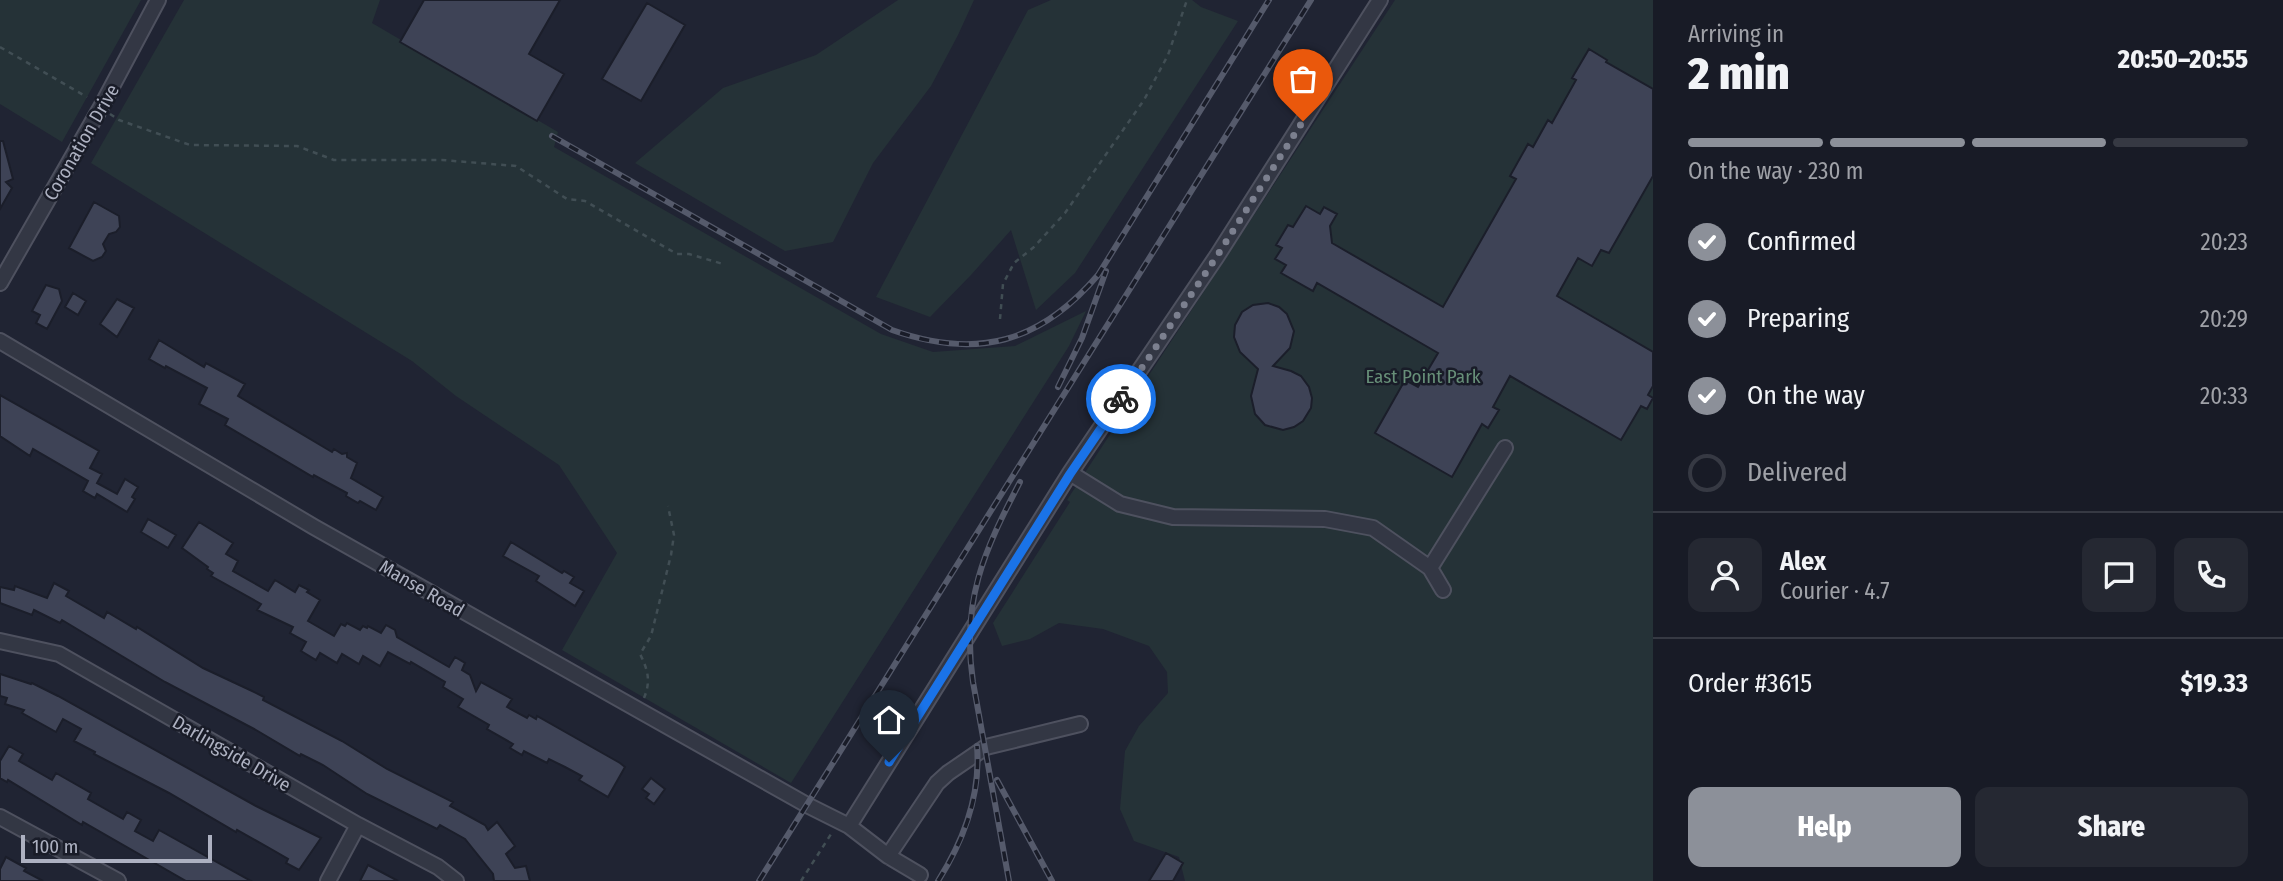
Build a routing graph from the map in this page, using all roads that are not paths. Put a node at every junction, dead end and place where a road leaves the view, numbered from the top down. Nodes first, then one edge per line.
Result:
1 (158, 0) edge
2 (1380, 0) edge
3 (0, 283) edge
4 (0, 341) edge
5 (1504, 448) dead end
6 (1070, 474) junction
7 (1430, 568) junction
8 (1443, 590) dead end
9 (0, 641) edge
10 (1080, 724) dead end
11 (0, 817) edge
12 (845, 823) junction
13 (358, 825) junction
14 (888, 856) junction
15 (920, 875) dead end
16 (118, 881) edge
17 (328, 881) edge
18 (456, 881) edge

1 - 3 street, Coronation Drive
2 - 6 street
4 - 12 street, Manse Road
5 - 7 street
6 - 7 street
6 - 12 street
7 - 8 street
9 - 13 street, Darlingside Drive
10 - 14 street
11 - 16 street
12 - 14 street, Manse Road
13 - 17 street
13 - 18 street, Darlingside Drive
14 - 15 street, Manse Road

